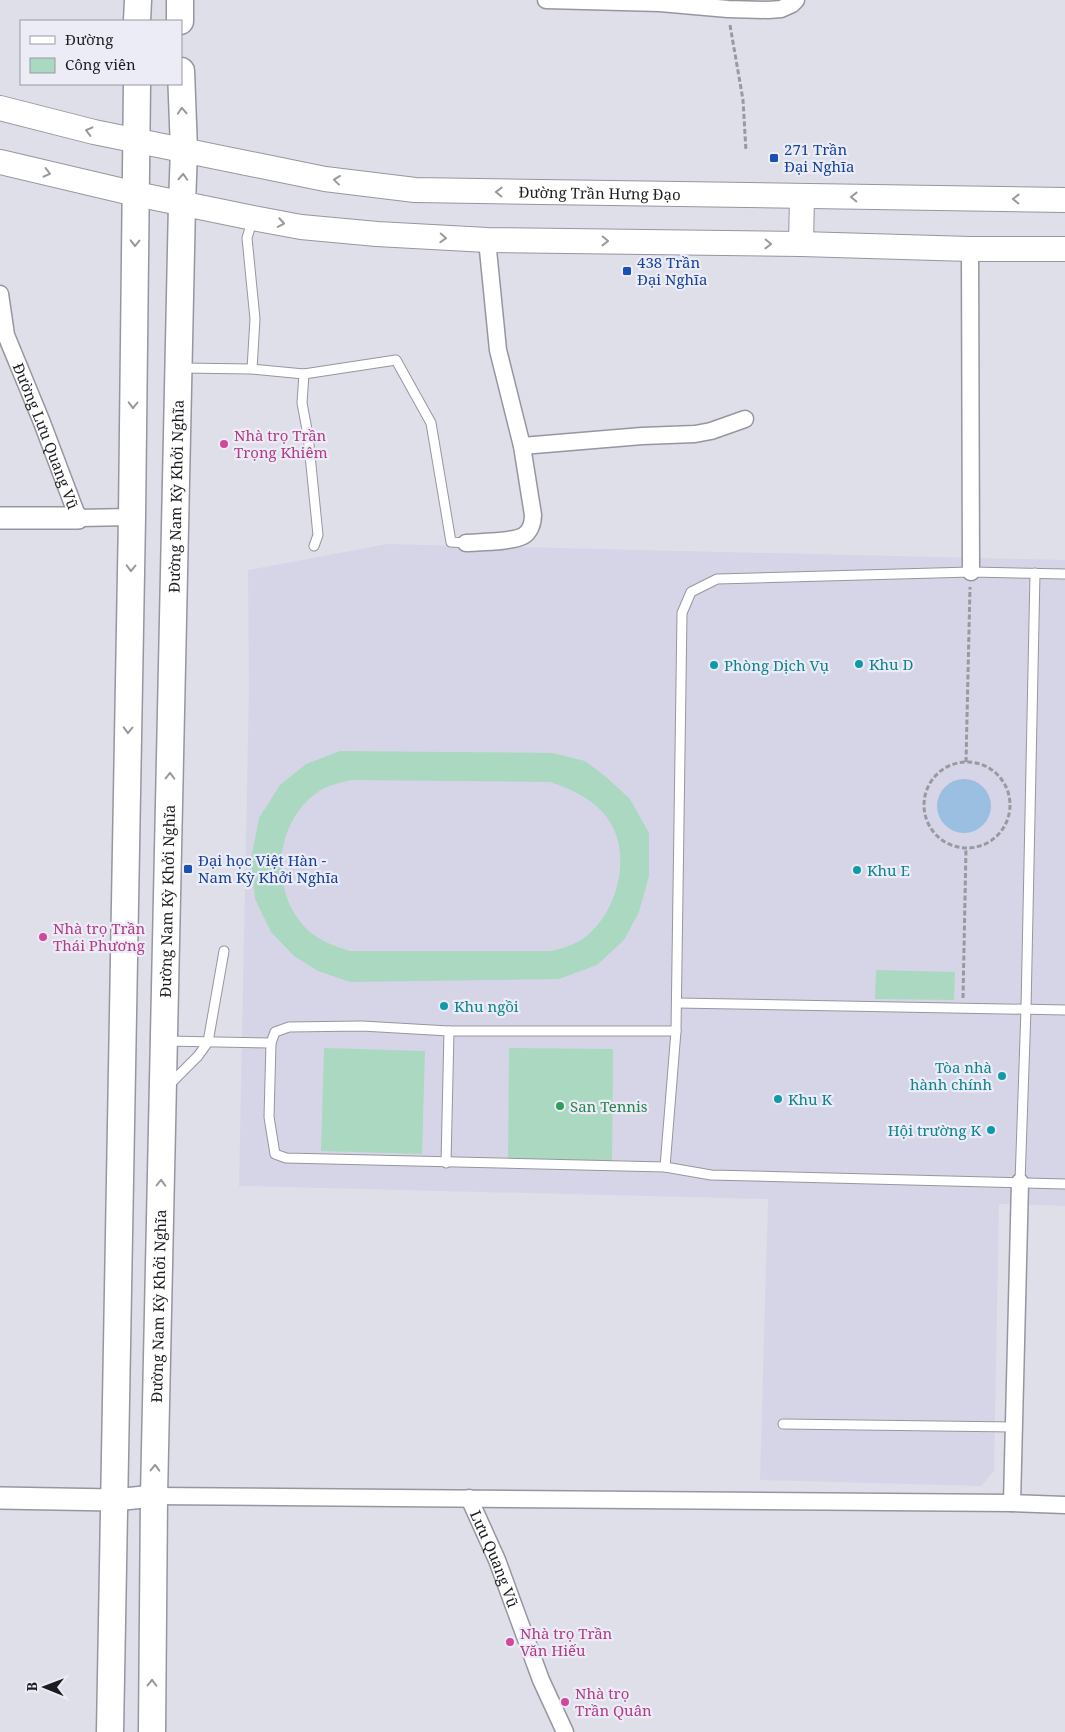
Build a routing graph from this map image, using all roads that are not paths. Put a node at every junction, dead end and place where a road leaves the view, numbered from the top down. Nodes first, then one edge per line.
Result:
1 (138, 0) edge
2 (180, 0) edge
3 (546, 0) edge
4 (796, 0) edge
5 (660, 1) edge
6 (137, 20) edge
7 (180, 20) edge
8 (137, 85) edge
9 (182, 85) edge
10 (0, 108) edge
11 (137, 140) junction
12 (184, 150) junction
13 (0, 162) edge
14 (136, 194) junction
15 (802, 196) junction
16 (1065, 200) edge
17 (182, 204) junction
18 (253, 218) junction
19 (488, 240) junction
20 (801, 244) junction
21 (970, 249) junction
22 (1065, 250) edge
23 (0, 294) edge
24 (3, 336) edge
25 (178, 368) junction
26 (252, 369) junction
27 (304, 374) junction
28 (745, 419) dead end
29 (522, 446) junction
30 (132, 517) junction
31 (0, 518) edge
32 (78, 518) junction
33 (466, 543) joint
34 (314, 546) dead end
35 (971, 572) junction
36 (1035, 573) junction
37 (1065, 574) edge
38 (224, 951) dead end
39 (677, 1003) junction
40 (1026, 1009) junction
41 (1065, 1010) edge
42 (676, 1031) junction
43 (449, 1032) junction
44 (164, 1041) junction
45 (208, 1042) junction
46 (271, 1043) junction
47 (163, 1092) junction
48 (446, 1163) junction
49 (665, 1167) junction
50 (1020, 1182) junction
51 (1065, 1184) edge
52 (783, 1424) dead end
53 (1014, 1427) junction
54 (154, 1496) junction
55 (0, 1498) edge
56 (469, 1498) junction
57 (114, 1500) junction
58 (1012, 1503) junction
59 (1065, 1505) edge
60 (110, 1732) edge
61 (152, 1732) edge
62 (564, 1732) edge

1 - 6 main road
2 - 7 main road
3 - 5 street
4 - 5 street
8 - 11 main road
12 -> 9 main road, Đường Nam Kỳ Khởi Nghĩa
11 -> 10 main road, Đường Trần Hưng Đạo
11 - 12 main road, Đường Trần Hưng Đạo
11 - 14 main road
15 -> 12 main road, Đường Trần Hưng Đạo
17 -> 12 main road, Đường Nam Kỳ Khởi Nghĩa
13 -> 14 main road
14 - 17 main road
14 -> 30 main road
16 -> 15 main road, Đường Trần Hưng Đạo
15 - 20 main road
17 - 18 main road
17 - 25 main road, Đường Nam Kỳ Khởi Nghĩa
18 -> 19 main road
18 - 26 lane
19 -> 20 main road
19 - 29 street
20 - 21 main road
21 - 22 main road
21 - 35 street
23 - 24 street, Đường Lưu Quang Vũ
24 - 32 street, Đường Lưu Quang Vũ
25 - 26 lane
44 -> 25 main road, Đường Nam Kỳ Khởi Nghĩa
26 - 27 lane
27 - 33 lane
27 - 34 lane
28 - 29 street
29 - 33 street
30 - 32 street
30 -> 57 main road
31 - 32 street
35 - 36 lane
35 - 39 lane
36 - 37 lane
36 - 40 lane
38 - 45 lane
39 - 40 lane
39 - 42 lane
40 - 41 lane
40 - 50 lane
42 - 43 lane
42 - 49 lane
43 - 46 lane
43 - 48 lane
44 - 45 lane
44 - 47 main road, Đường Nam Kỳ Khởi Nghĩa
45 - 46 lane
45 - 47 lane
46 - 48 lane
54 -> 47 main road, Đường Nam Kỳ Khởi Nghĩa
48 - 49 lane
49 - 50 lane
50 - 51 lane
50 - 53 street
52 - 53 lane
53 - 58 street
54 - 56 street
54 - 57 street
61 -> 54 main road, Đường Nam Kỳ Khởi Nghĩa
55 - 57 street
56 - 58 street
56 - 62 street, Lưu Quang Vũ
57 - 60 main road
58 - 59 street

